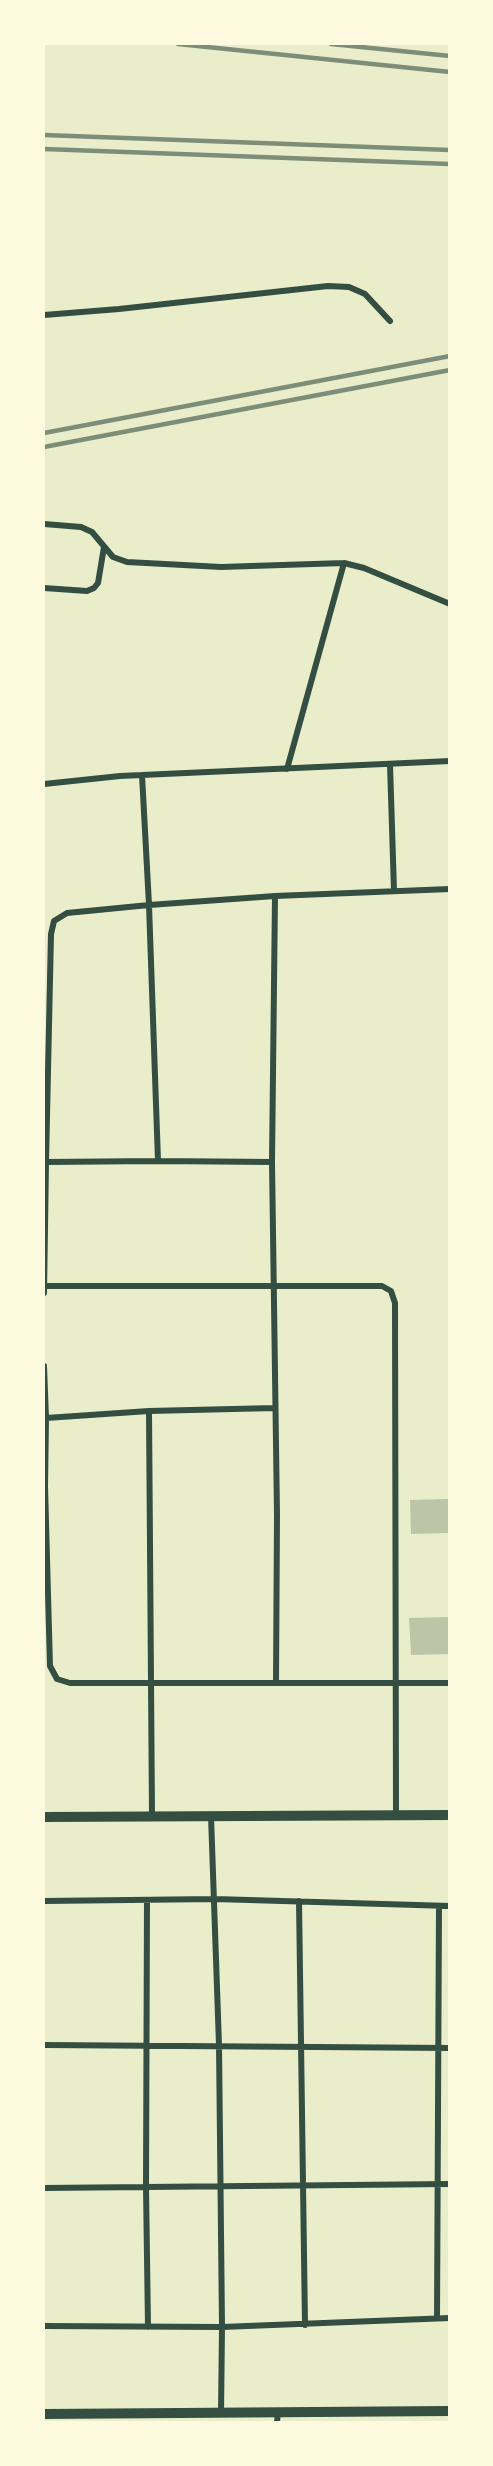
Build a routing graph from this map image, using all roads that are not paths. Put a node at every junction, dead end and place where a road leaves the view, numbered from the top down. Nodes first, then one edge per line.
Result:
1 (44, 315) edge
2 (390, 321) dead end
3 (44, 524) edge
4 (104, 547) junction
5 (344, 563) junction
6 (44, 588) edge
7 (450, 604) edge
8 (450, 761) edge
9 (390, 764) junction
10 (287, 769) junction
11 (142, 775) junction
12 (44, 784) edge
13 (450, 889) edge
14 (394, 891) junction
15 (274, 896) junction
16 (149, 905) junction
17 (45, 1086) edge
18 (158, 1161) junction
19 (272, 1161) junction
20 (46, 1162) junction
21 (274, 1285) junction
22 (44, 1286) edge
23 (44, 1293) edge
24 (44, 1366) edge
25 (275, 1408) junction
26 (149, 1412) junction
27 (46, 1418) junction
28 (44, 1486) edge
29 (152, 1683) junction
30 (276, 1683) junction
31 (396, 1683) junction
32 (450, 1683) edge
33 (396, 1815) junction
34 (450, 1815) edge
35 (152, 1816) junction
36 (211, 1816) junction
37 (44, 1817) edge
38 (215, 1899) junction
39 (147, 1900) junction
40 (44, 1901) edge
41 (299, 1901) junction
42 (439, 1906) junction
43 (450, 1906) edge
44 (44, 2045) edge
45 (147, 2045) junction
46 (219, 2045) junction
47 (302, 2046) junction
48 (439, 2048) junction
49 (450, 2048) edge
50 (450, 2184) edge
51 (438, 2185) junction
52 (302, 2186) junction
53 (146, 2187) junction
54 (220, 2187) junction
55 (44, 2188) edge
56 (437, 2318) junction
57 (450, 2318) edge
58 (305, 2325) junction
59 (44, 2326) edge
60 (148, 2327) junction
61 (222, 2327) junction
62 (450, 2411) edge
63 (44, 2414) edge
64 (221, 2414) junction
65 (277, 2417) edge

1 - 2 street
3 - 4 street
4 - 5 street
4 - 6 street
5 - 7 street
5 - 10 street
8 - 9 street
9 - 10 street
9 - 14 street
10 - 11 street
11 - 12 street
11 - 16 street
13 - 14 street
14 - 15 street
15 - 16 street
15 - 19 street
16 - 17 street
16 - 18 street
17 - 20 street
18 - 19 street
18 - 20 street
19 - 21 street
20 - 22 street
21 - 22 street
21 - 25 street
21 - 31 street
22 - 23 street
24 - 27 street
25 - 26 street
25 - 30 street
26 - 27 street
26 - 29 street
27 - 28 street
28 - 29 street
29 - 30 street
29 - 35 street
30 - 31 street
31 - 32 street
31 - 33 street
33 - 34 street
33 - 36 street
35 - 36 street
35 - 37 street
36 - 38 street
38 - 39 street
38 - 41 street
38 - 46 street
39 - 40 street
39 - 45 street
41 - 42 street
41 - 47 street
42 - 43 street
42 - 48 street
44 - 45 street
45 - 46 street
45 - 53 street
46 - 47 street
46 - 54 street
47 - 48 street
47 - 52 street
48 - 49 street
48 - 51 street
50 - 51 street
51 - 52 street
51 - 56 street
52 - 54 street
52 - 58 street
53 - 54 street
53 - 55 street
53 - 60 street
54 - 61 street
56 - 57 street
56 - 58 street
58 - 61 street
59 - 60 street
60 - 61 street
61 - 64 street
62 - 65 street
63 - 64 street
64 - 65 street

